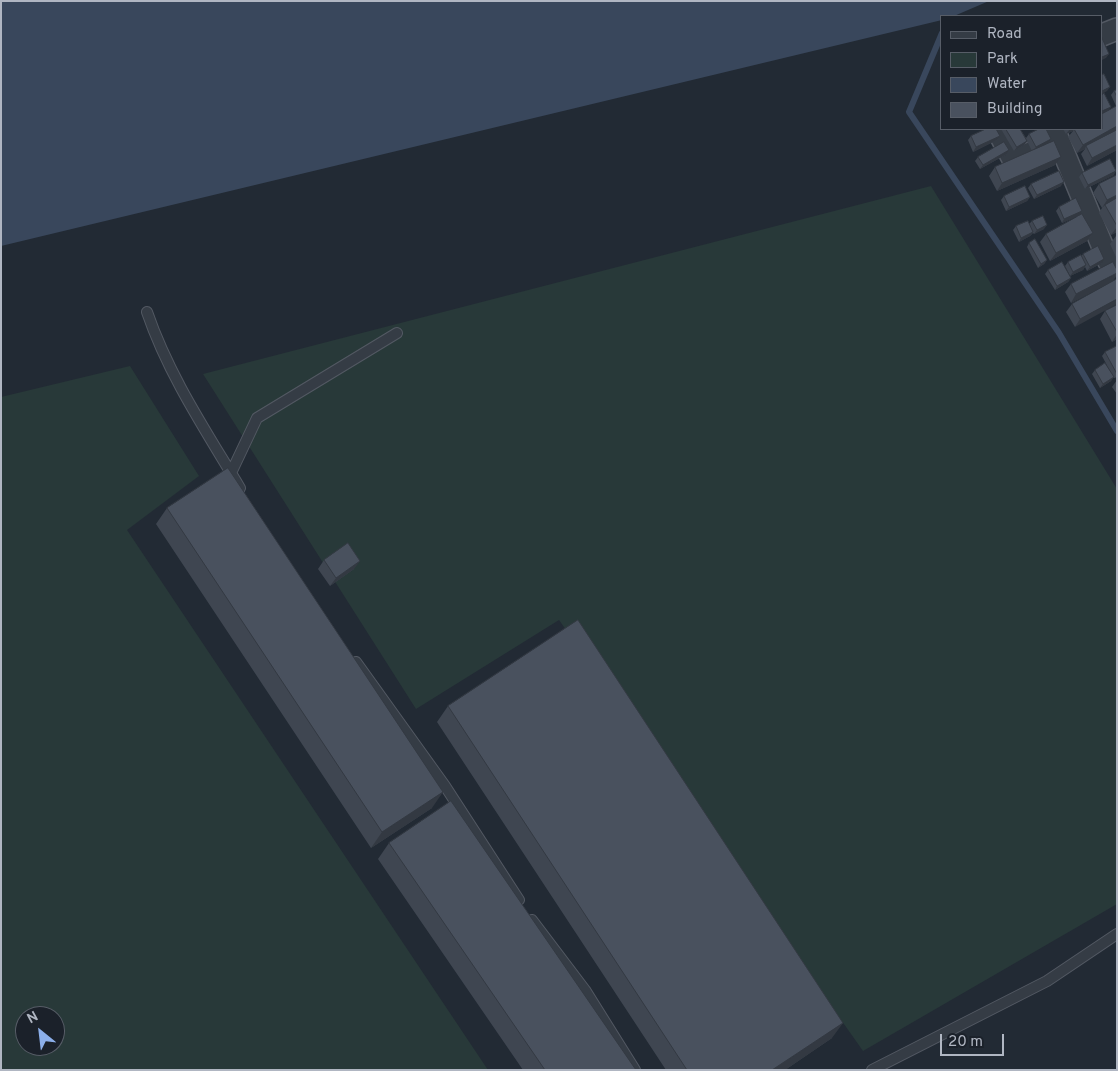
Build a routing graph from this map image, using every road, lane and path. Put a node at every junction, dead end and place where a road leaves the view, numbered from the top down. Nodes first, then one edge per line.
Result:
1 (1117, 29) edge
2 (1103, 35) edge
3 (998, 130) edge
4 (1056, 135) edge
5 (1117, 262) edge
6 (147, 312) dead end
7 (397, 333) dead end
8 (231, 473) junction
9 (245, 496) edge
10 (351, 656) edge
11 (1117, 934) edge
12 (635, 1070) edge
13 (872, 1070) edge

1 - 2 street
3 - 4 street
4 - 5 street
6 - 8 lane
7 - 8 lane
8 - 9 lane
10 - 12 lane
11 - 13 lane

